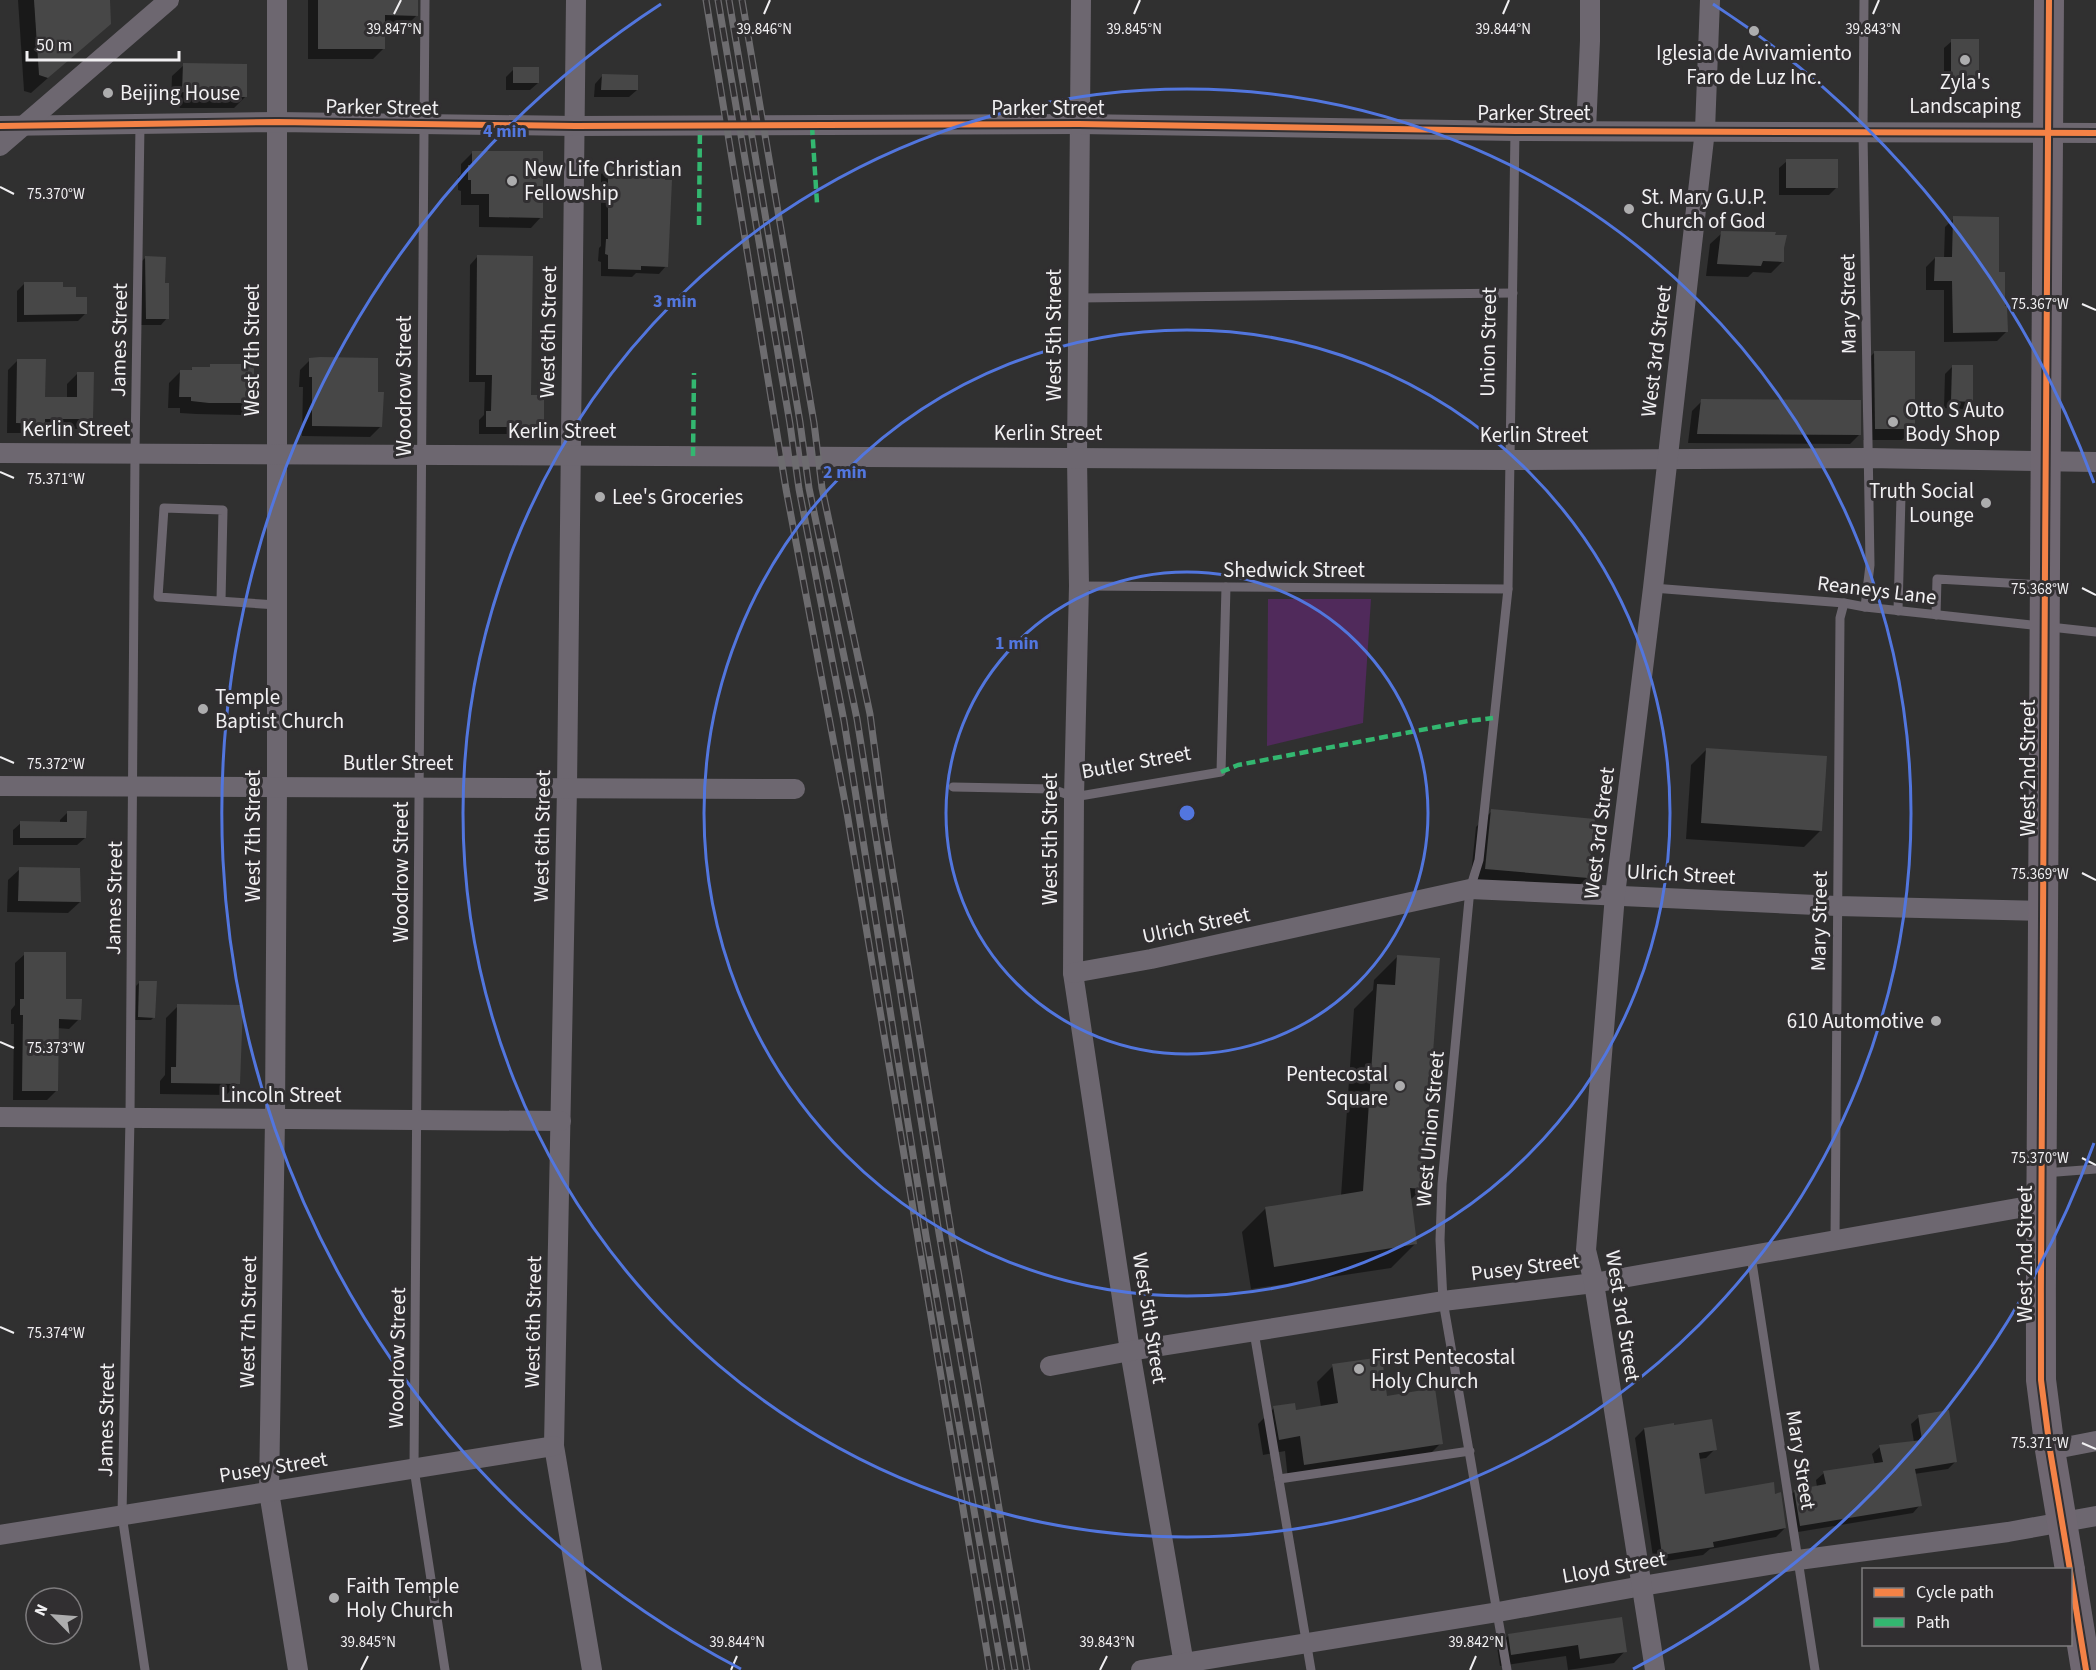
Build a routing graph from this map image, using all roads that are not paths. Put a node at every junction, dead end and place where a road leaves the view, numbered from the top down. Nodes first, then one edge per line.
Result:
1 (169, 0) edge
2 (277, 0) edge
3 (425, 0) edge
4 (576, 0) edge
5 (1081, 0) edge
6 (1590, 0) edge
7 (1710, 0) edge
8 (1864, 0) edge
9 (2049, 0) edge
10 (277, 122) junction
11 (424, 124) junction
12 (1079, 124) junction
13 (140, 125) junction
14 (0, 126) edge
15 (22, 126) junction
16 (575, 126) junction
17 (1586, 130) junction
18 (1705, 130) junction
19 (1515, 131) junction
20 (1863, 133) junction
21 (2096, 133) edge
22 (2049, 134) junction
23 (0, 146) edge
24 (1513, 294) junction
25 (1078, 298) junction
26 (0, 453) edge
27 (135, 453) junction
28 (276, 454) junction
29 (421, 455) junction
30 (570, 455) junction
31 (1077, 458) junction
32 (1868, 458) junction
33 (1667, 459) junction
34 (1510, 460) junction
35 (2048, 462) junction
36 (2096, 462) edge
37 (1901, 495) dead end
38 (1078, 586) junction
39 (2045, 586) junction
40 (1226, 587) junction
41 (1653, 588) junction
42 (1508, 590) junction
43 (221, 601) junction
44 (1844, 603) junction
45 (277, 605) junction
46 (1865, 607) junction
47 (1898, 611) junction
48 (1935, 615) junction
49 (2044, 627) junction
50 (2096, 632) edge
51 (0, 786) edge
52 (133, 786) junction
53 (277, 787) junction
54 (420, 787) junction
55 (953, 787) dead end
56 (567, 788) junction
57 (795, 789) dead end
58 (1074, 797) junction
59 (1470, 889) junction
60 (1615, 895) junction
61 (1837, 906) junction
62 (2044, 911) junction
63 (1073, 973) junction
64 (0, 1117) edge
65 (130, 1118) junction
66 (275, 1119) junction
67 (417, 1120) junction
68 (561, 1121) junction
69 (2096, 1169) edge
70 (2041, 1173) junction
71 (2041, 1204) junction
72 (1835, 1240) junction
73 (1751, 1256) junction
74 (1594, 1283) junction
75 (1443, 1301) junction
76 (1254, 1332) junction
77 (1130, 1351) junction
78 (1050, 1365) dead end
79 (2096, 1441) edge
80 (554, 1446) junction
81 (1470, 1450) junction
82 (2050, 1450) junction
83 (414, 1469) junction
84 (1279, 1479) junction
85 (269, 1492) junction
86 (122, 1515) junction
87 (2096, 1516) edge
88 (2062, 1521) junction
89 (0, 1535) edge
90 (1798, 1560) junction
91 (2070, 1568) edge
92 (2072, 1582) edge
93 (1641, 1586) junction
94 (1498, 1612) junction
95 (1307, 1642) junction
96 (1184, 1667) edge
97 (145, 1670) edge
98 (298, 1670) edge
99 (445, 1670) edge
100 (592, 1670) edge
101 (1141, 1670) edge
102 (1311, 1670) edge
103 (1507, 1670) edge
104 (1655, 1670) edge
105 (1815, 1670) edge
106 (2086, 1670) edge

1 - 15 street
2 - 10 street, West 7th Street
3 - 11 lane, Woodrow Street
4 - 16 street, West 6th Street
5 - 12 street, West 5th Street
6 - 17 street
7 - 18 street, West 3rd Street
8 - 20 lane, Mary Street
9 - 22 main road, West 2nd Street
10 - 11 street, Parker Street
10 - 13 street, Parker Street
10 - 28 street, West 7th Street
11 - 16 street, Parker Street
11 - 29 lane, Woodrow Street
12 - 16 street, Parker Street
12 - 19 street, Parker Street
12 - 25 street, West 5th Street
13 - 15 street, Parker Street
13 - 27 lane, James Street
14 - 15 street, Parker Street
15 - 23 street
16 - 30 street, West 6th Street
17 - 18 street, Parker Street
17 - 19 street, Parker Street
18 - 20 street, Parker Street
18 - 33 street, West 3rd Street
19 - 24 lane, Union Street
20 - 22 street, Parker Street
20 - 32 lane, Mary Street
21 - 22 street, Parker Street
22 - 35 main road, West 2nd Street
24 - 25 lane
24 - 34 lane, Union Street
25 - 31 street, West 5th Street
26 - 27 street, Kerlin Street
27 - 28 street, Kerlin Street
27 - 52 lane, James Street
28 - 29 street, Kerlin Street
28 - 45 street, West 7th Street
29 - 30 street, Kerlin Street
29 - 54 lane, Woodrow Street
30 - 31 street, Kerlin Street
30 - 56 street, West 6th Street
31 - 34 street, Kerlin Street
31 - 38 street, West 5th Street
32 - 33 street, Kerlin Street
32 - 35 street, Kerlin Street
32 - 46 lane, Mary Street
33 - 34 street, Kerlin Street
33 - 41 street, West 3rd Street
34 - 42 lane, Union Street
35 - 36 street, Kerlin Street
35 - 39 main road, West 2nd Street
37 - 47 lane
38 - 40 lane, Shedwick Street
38 - 58 street, West 5th Street
39 - 48 lane
39 - 49 main road, West 2nd Street
40 - 42 lane, Shedwick Street
40 - 58 lane, Butler Street
41 - 44 lane, Reaneys Lane
41 - 60 street, West 3rd Street
42 - 59 lane, West Union Street
43 - 43 lane
43 - 45 lane
44 - 46 lane, Reaneys Lane
44 - 61 lane, Mary Street
45 - 53 street, West 7th Street
46 - 47 lane, Reaneys Lane
47 - 48 lane, Reaneys Lane
48 - 49 lane, Reaneys Lane
49 - 50 lane, Reaneys Lane
49 - 62 main road, West 2nd Street
51 - 52 street, Butler Street
52 - 53 street, Butler Street
52 - 65 lane, James Street
53 - 54 street, Butler Street
53 - 66 street, West 7th Street
54 - 56 street, Butler Street
54 - 67 lane, Woodrow Street
55 - 58 lane, Butler Street
56 - 57 street, Butler Street
56 - 68 street, West 6th Street
58 - 63 street, West 5th Street
59 - 60 street, Ulrich Street
59 - 63 street, Ulrich Street
59 - 75 lane, West Union Street
60 - 61 street, Ulrich Street
60 - 74 street, West 3rd Street
61 - 62 street, Ulrich Street
61 - 72 lane, Mary Street
62 - 70 main road, West 2nd Street
63 - 77 street, West 5th Street
64 - 65 street, Lincoln Street
65 - 66 street, Lincoln Street
65 - 86 lane, James Street
66 - 67 street, Lincoln Street
66 - 85 street, West 7th Street
67 - 68 street, Lincoln Street
67 - 83 lane, Woodrow Street
68 - 80 street, West 6th Street
69 - 70 lane
70 - 71 main road, West 2nd Street
71 - 72 street, Pusey Street
71 - 82 main road, West 2nd Street
72 - 73 street, Pusey Street
73 - 74 street, Pusey Street
73 - 90 lane, Mary Street
74 - 75 street, Pusey Street
74 - 93 street, West 3rd Street
75 - 76 street, Pusey Street
75 - 81 lane, West Union Street
76 - 77 street, Pusey Street
76 - 84 lane
77 - 78 street, Pusey Street
77 - 96 street, West 5th Street
79 - 82 street
80 - 83 street, Pusey Street
80 - 100 street, West 6th Street
81 - 84 lane
81 - 94 lane, West Union Street
82 - 88 main road, West 2nd Street
83 - 85 street, Pusey Street
83 - 99 lane, Woodrow Street
84 - 95 lane
85 - 86 street, Pusey Street
85 - 98 street, West 7th Street
86 - 89 street, Pusey Street
86 - 97 lane, James Street
87 - 88 street, Lloyd Street
88 - 90 street, Lloyd Street
88 - 91 main road, West 2nd Street
90 - 93 street, Lloyd Street
90 - 105 lane, Mary Street
92 - 106 main road, West 2nd Street
93 - 94 street, Lloyd Street
93 - 104 street, West 3rd Street
94 - 95 street, Lloyd Street
94 - 103 lane, West Union Street
95 - 96 street, Lloyd Street
95 - 102 lane
96 - 101 street, Lloyd Street

